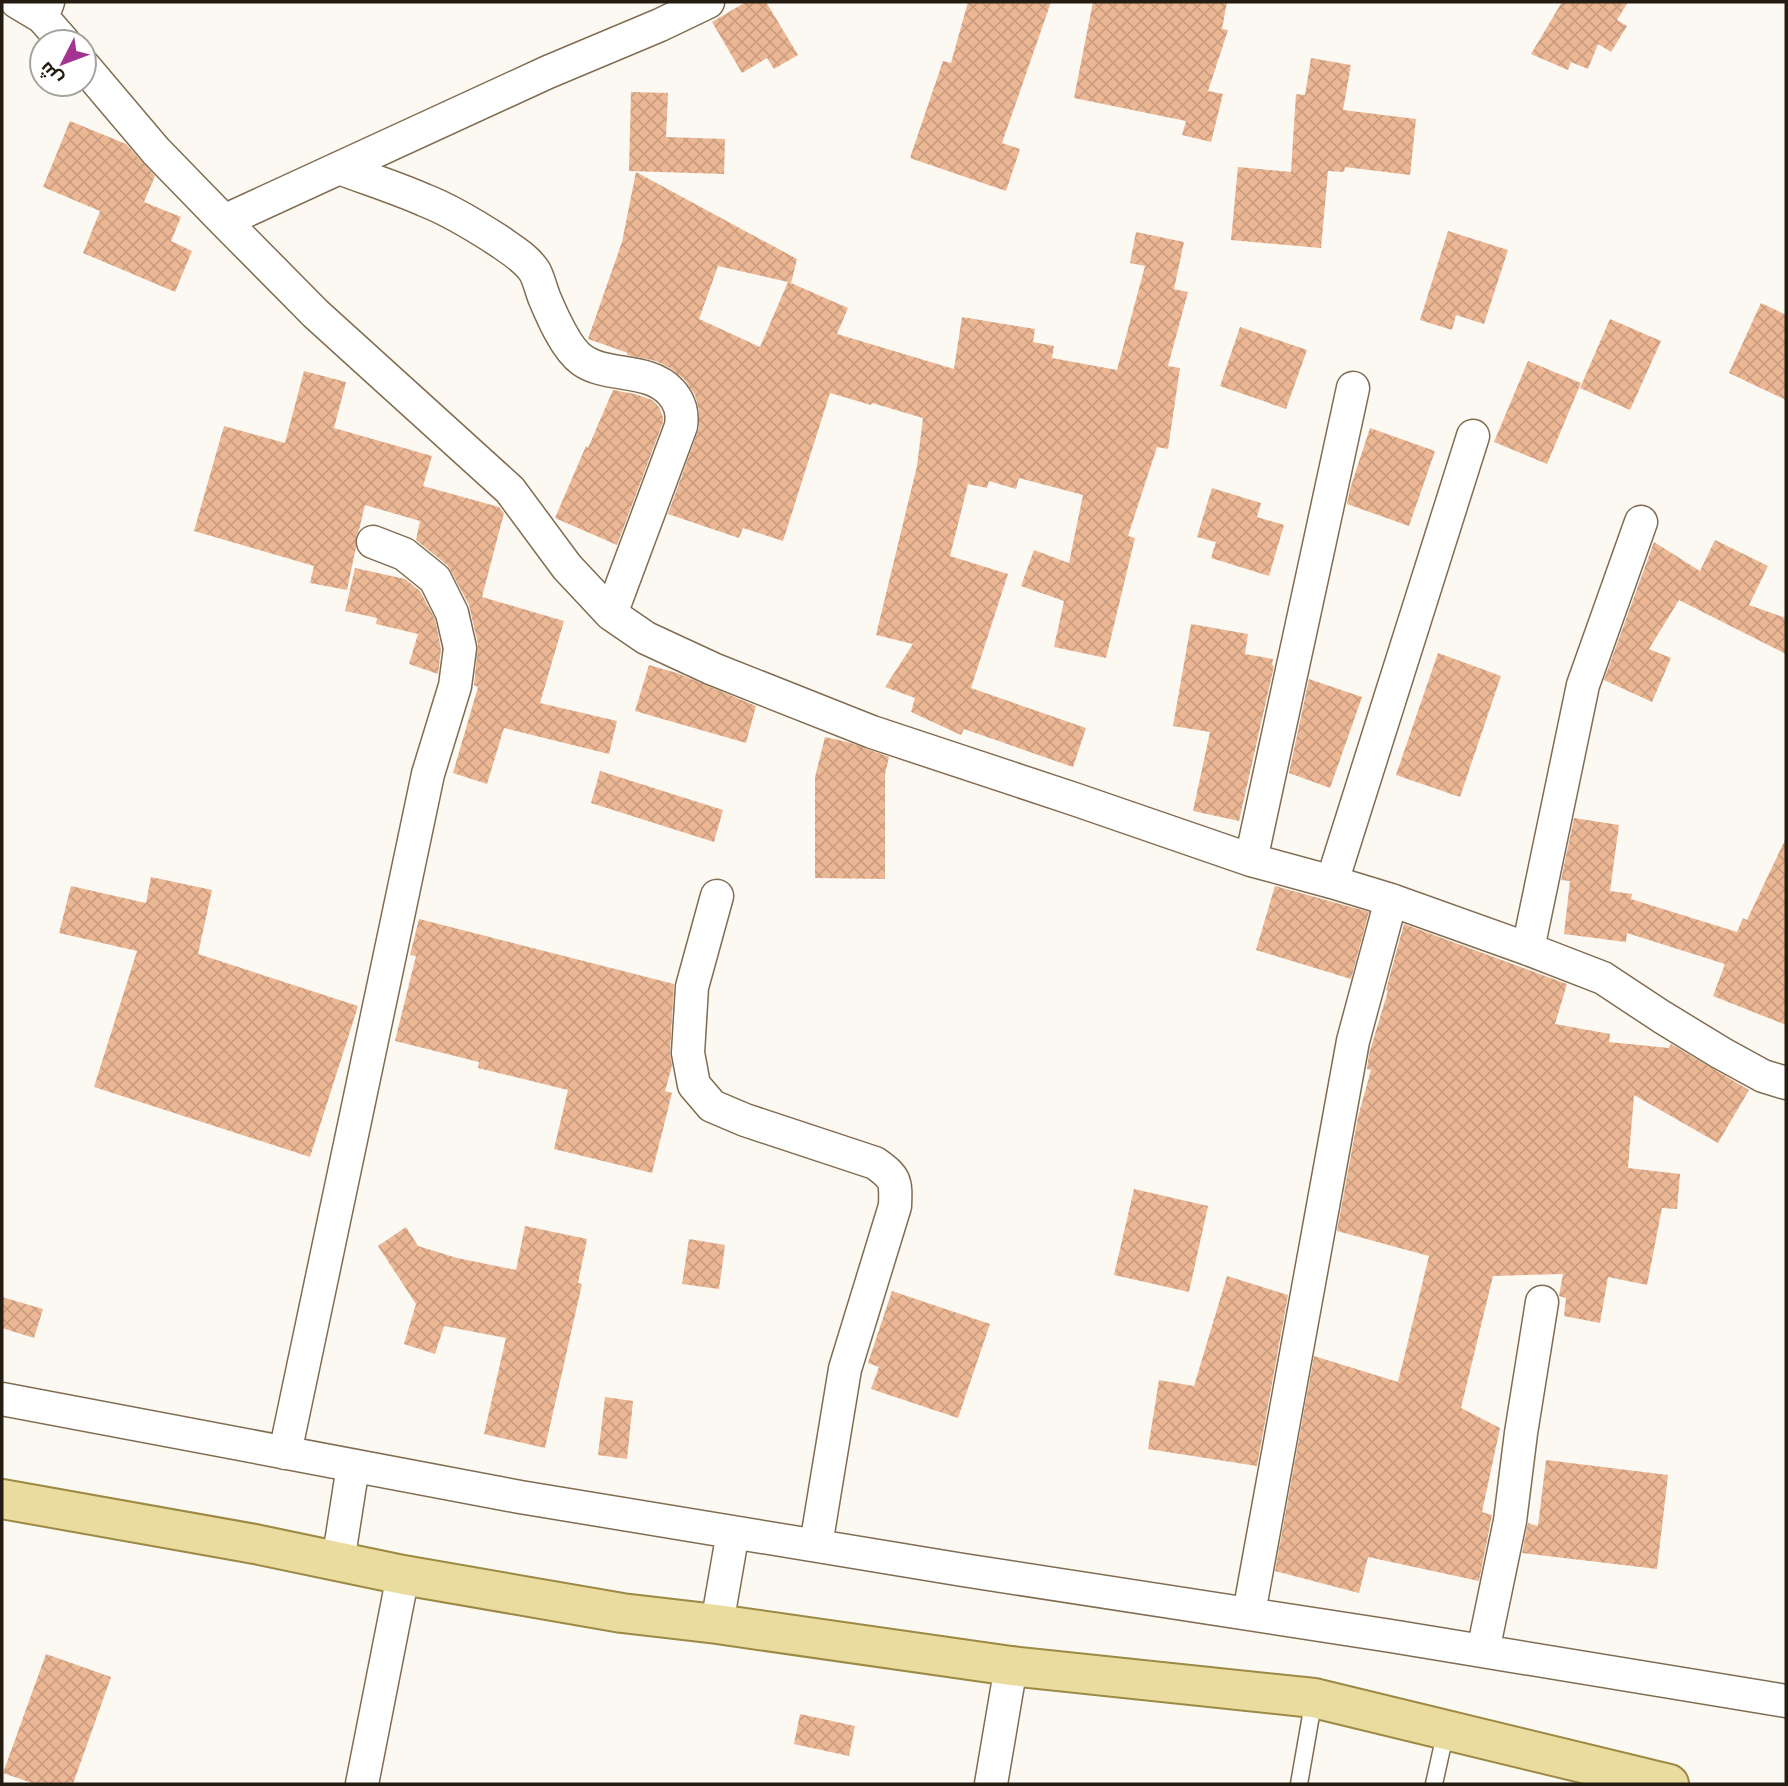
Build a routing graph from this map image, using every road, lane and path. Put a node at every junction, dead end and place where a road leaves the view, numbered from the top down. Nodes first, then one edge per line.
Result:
1 (708, 2) edge
2 (36, 7) edge
3 (53, 28) edge
4 (98, 83) edge
5 (339, 168) junction
6 (224, 220) junction
7 (1353, 388) dead end
8 (1473, 436) dead end
9 (1640, 522) dead end
10 (373, 542) dead end
11 (611, 614) junction
12 (1251, 860) junction
13 (1332, 881) junction
14 (717, 895) dead end
15 (1391, 900) junction
16 (1528, 948) junction
17 (1786, 1083) edge
18 (1542, 1302) dead end
19 (2, 1399) edge
20 (285, 1453) junction
21 (353, 1466) junction
22 (2, 1499) edge
23 (733, 1532) junction
24 (816, 1545) junction
25 (338, 1562) junction
26 (402, 1576) junction
27 (1249, 1613) junction
28 (716, 1623) junction
29 (1483, 1651) junction
30 (1011, 1666) junction
31 (1314, 1698) junction
32 (1786, 1701) edge
33 (1446, 1730) junction
34 (362, 1784) edge
35 (991, 1784) edge
36 (1299, 1784) edge
37 (1434, 1784) edge
38 (1669, 1784) edge

1 - 5 street
2 - 3 street
4 - 6 street
5 - 6 street
5 - 11 street
6 - 11 street
7 - 12 street
8 - 13 street
9 - 16 street
10 - 20 street
11 - 12 street
12 - 13 street
13 - 15 street
14 - 24 street
15 - 16 street
15 - 27 street
16 - 17 street
18 - 29 street
19 - 20 street
20 - 21 street
21 - 23 street
21 - 25 street
22 - 25 main road
23 - 24 street
23 - 28 street
24 - 27 street
25 - 26 main road
26 - 28 main road
26 - 34 street
27 - 29 street
28 - 30 main road
29 - 32 street
30 - 31 main road
30 - 35 street
31 - 33 main road
31 - 36 lane
33 - 37 lane
33 - 38 main road

